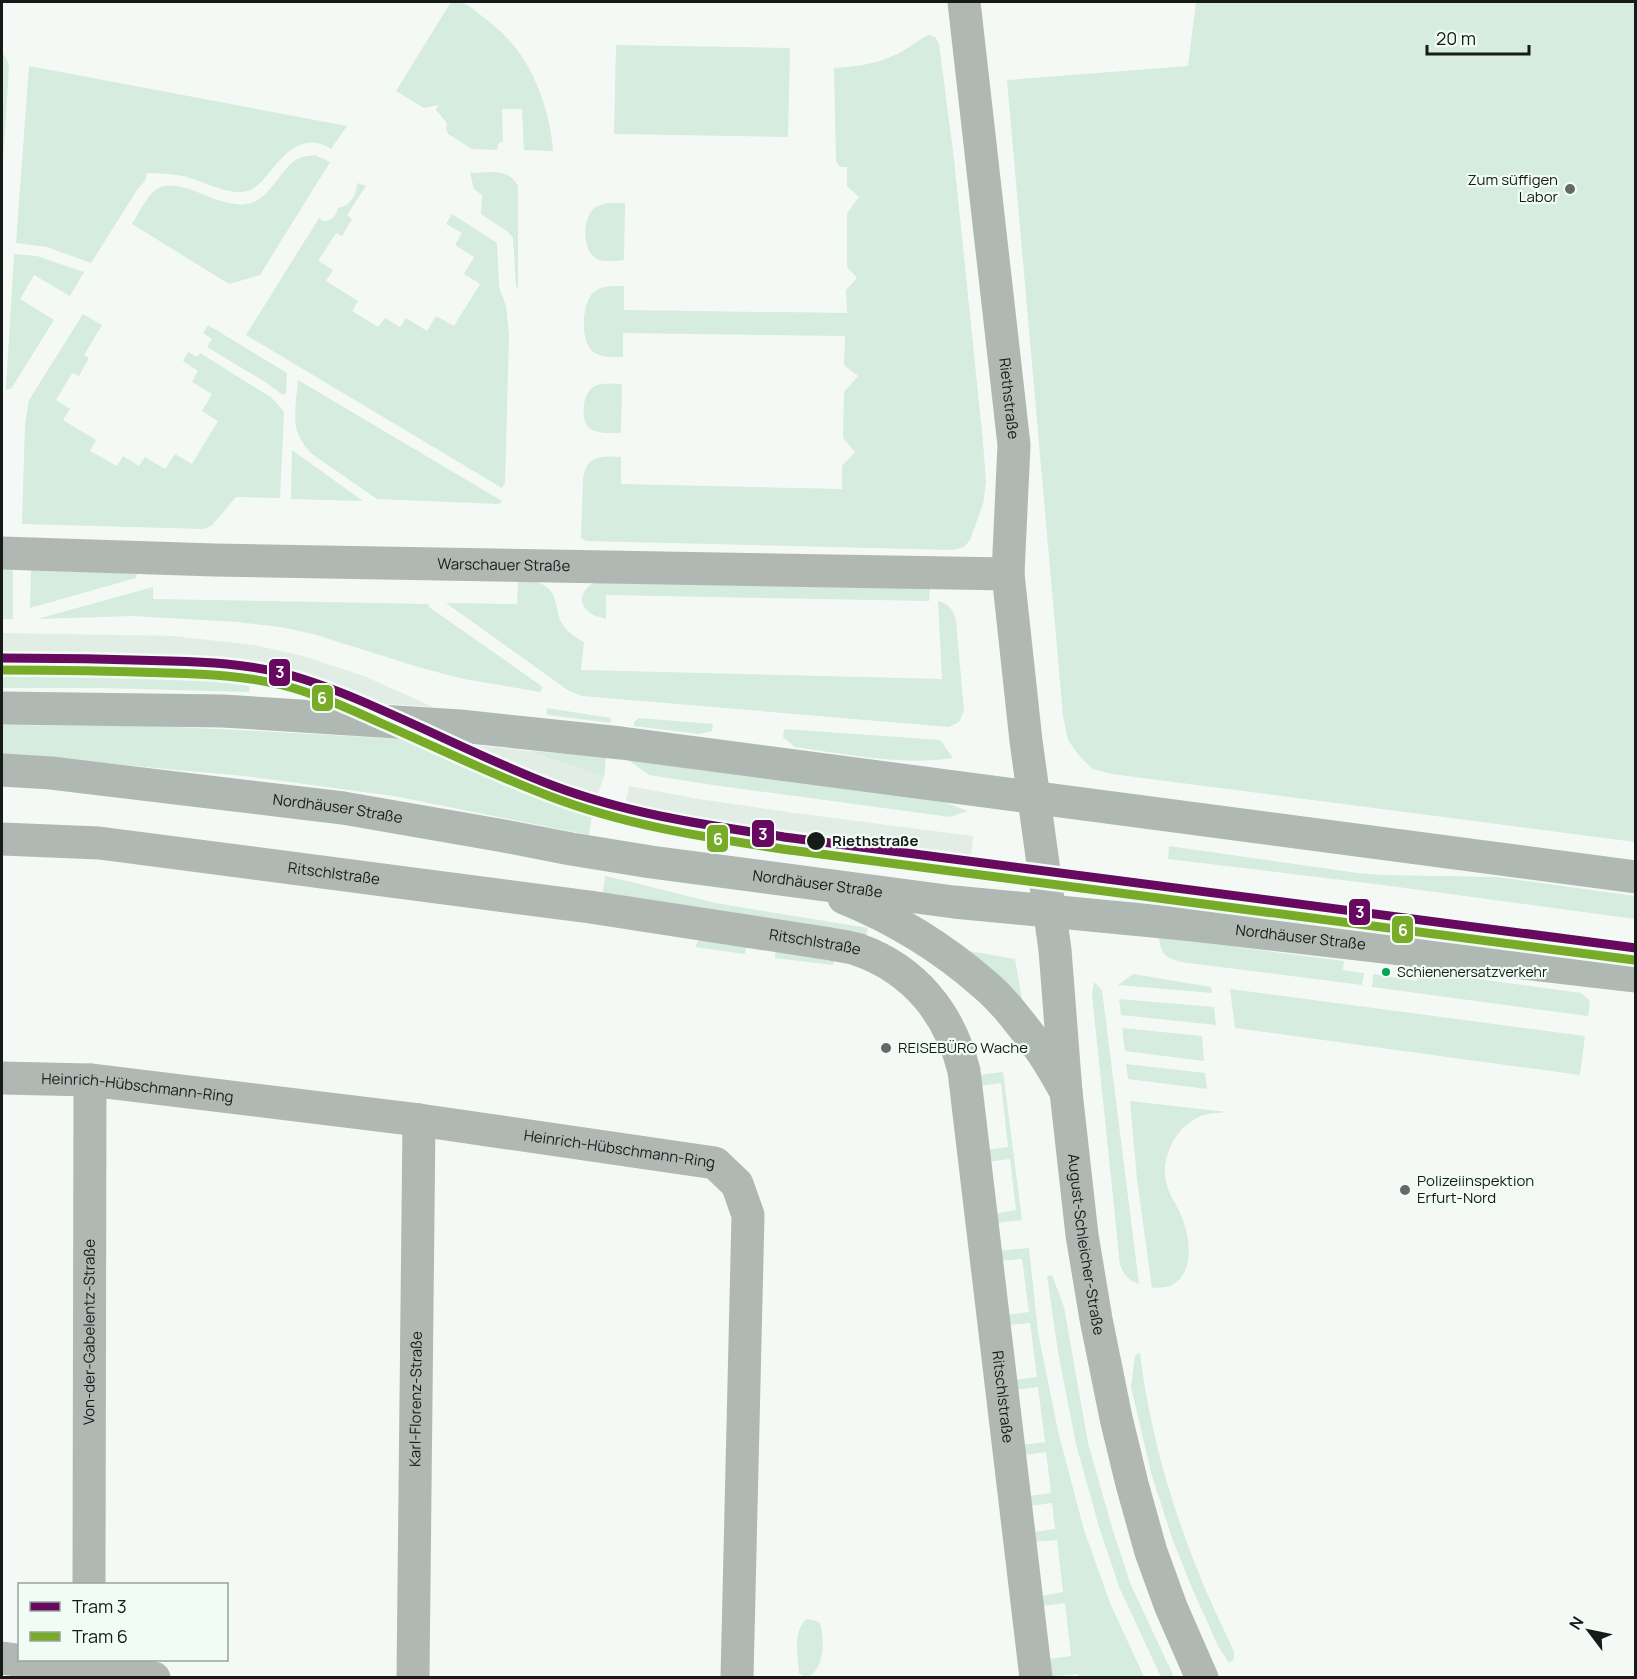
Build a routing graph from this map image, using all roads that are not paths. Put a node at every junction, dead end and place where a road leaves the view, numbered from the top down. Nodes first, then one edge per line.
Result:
1 (964, 2) edge
2 (2, 553) edge
3 (1008, 574) junction
4 (2, 708) edge
5 (2, 770) edge
6 (1034, 797) junction
7 (2, 839) edge
8 (1635, 877) edge
9 (785, 880) junction
10 (1050, 912) junction
11 (1635, 976) edge
12 (2, 1078) edge
13 (90, 1080) junction
14 (1066, 1092) junction
15 (419, 1120) junction
16 (89, 1583) edge
17 (2, 1658) edge
18 (18, 1659) edge
19 (45, 1661) edge
20 (88, 1664) edge
21 (154, 1677) edge
22 (413, 1677) edge
23 (737, 1677) edge
24 (1036, 1677) edge
25 (1202, 1677) edge

1 - 3 street, Riethstraße
2 - 3 street, Warschauer Straße
3 - 6 street, Riethstraße
4 - 6 main road
5 - 9 main road, Nordhäuser Straße
6 - 8 main road
6 - 10 street, August-Schleicher-Straße
7 - 24 street, Ritschlstraße
9 - 10 main road, Nordhäuser Straße
9 - 14 main road
10 - 11 main road, Nordhäuser Straße
10 - 14 street, August-Schleicher-Straße
12 - 13 street, Heinrich-Hübschmann-Ring
13 - 15 street, Heinrich-Hübschmann-Ring
13 - 16 street, Von-der-Gabelentz-Straße
14 - 25 street, August-Schleicher-Straße
15 - 22 street, Karl-Florenz-Straße
15 - 23 street, Heinrich-Hübschmann-Ring
17 - 18 street
19 - 20 street
20 - 21 street

